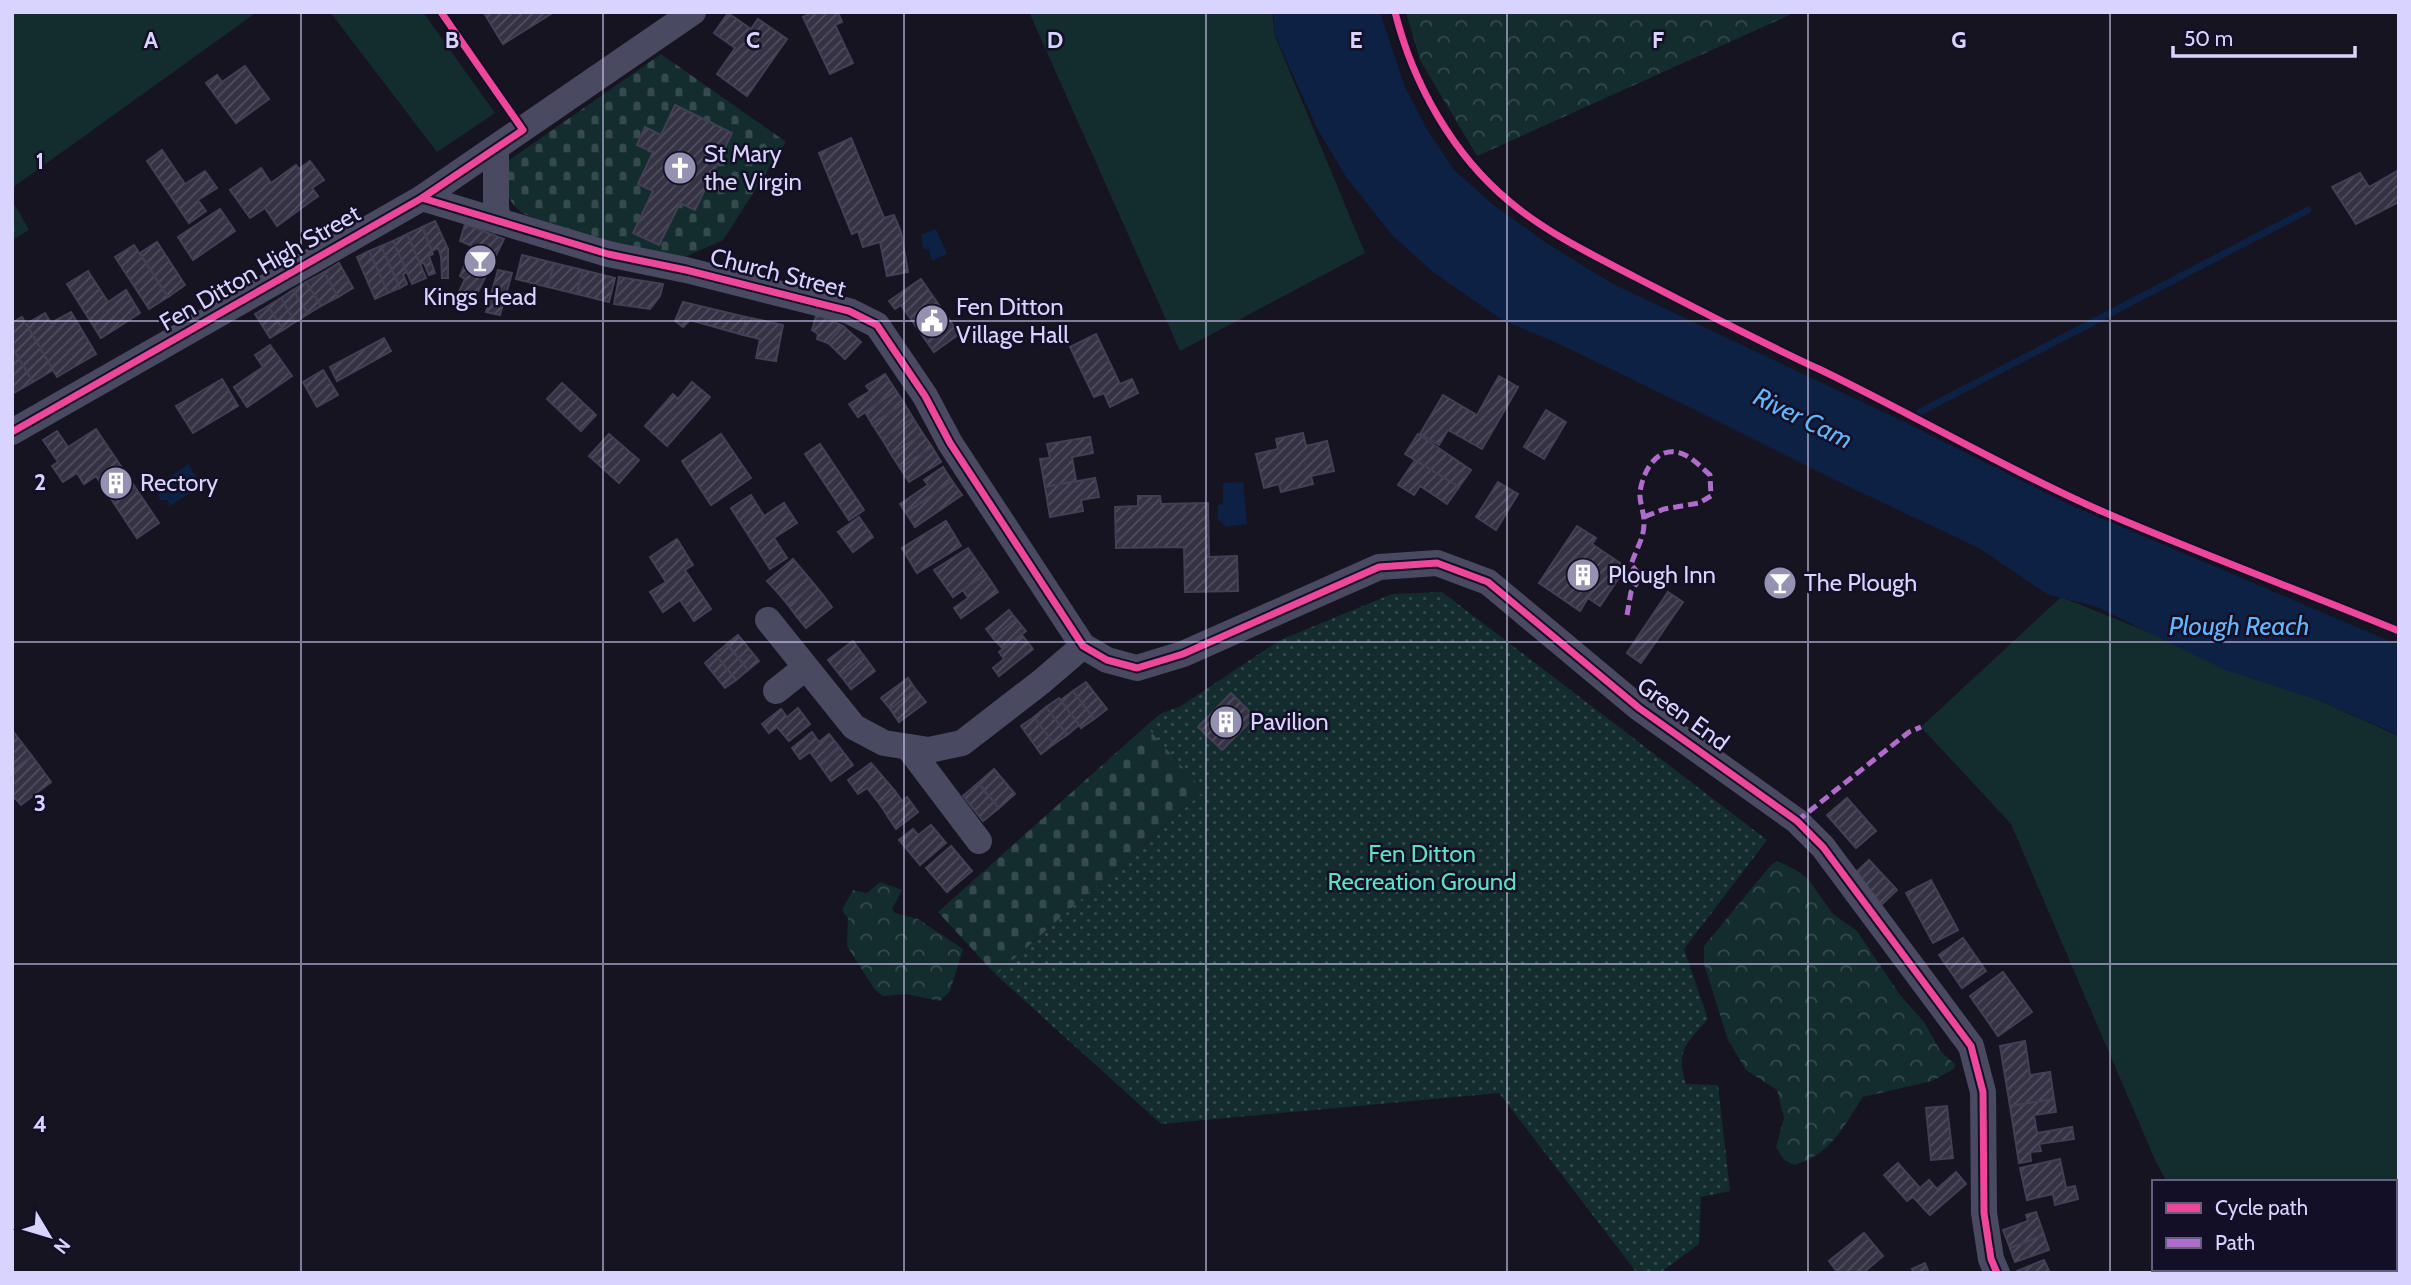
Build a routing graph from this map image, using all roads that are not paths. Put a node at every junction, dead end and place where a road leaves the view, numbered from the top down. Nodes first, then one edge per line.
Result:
1 (693, 12) edge
2 (496, 148) junction
3 (422, 198) junction
4 (498, 221) junction
5 (12, 432) edge
6 (768, 620) dead end
7 (1083, 646) junction
8 (805, 668) junction
9 (776, 691) dead end
10 (908, 747) junction
11 (979, 841) dead end
12 (1997, 1273) edge

1 - 2 street, Fen Ditton High Street
2 - 3 street, Fen Ditton High Street
2 - 4 street
3 - 4 street, Church Street
3 - 5 street, Fen Ditton High Street
4 - 7 street, Church Street
6 - 8 street
7 - 10 street
7 - 12 street, Green End
8 - 9 street
8 - 10 street
10 - 11 street

